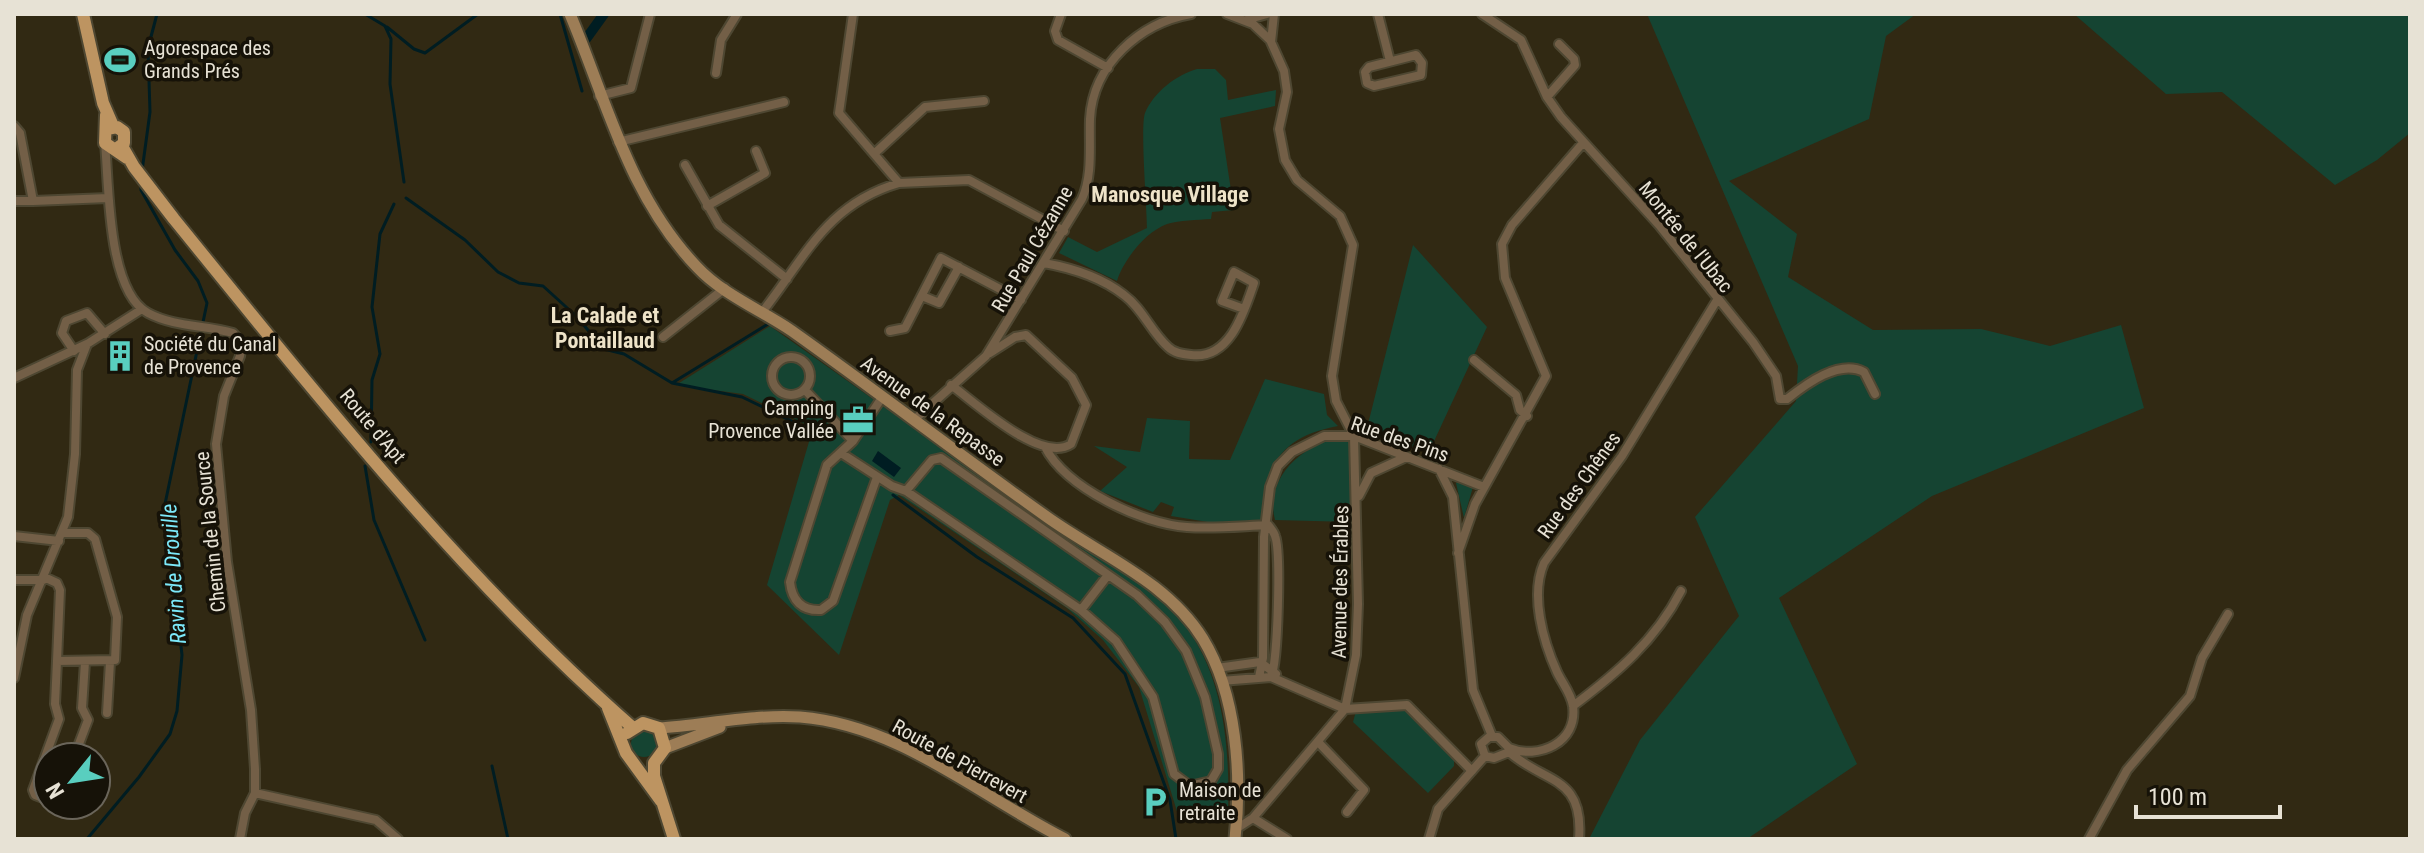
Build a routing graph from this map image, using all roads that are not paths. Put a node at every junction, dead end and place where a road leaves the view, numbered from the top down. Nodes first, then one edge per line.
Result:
1 (83, 14) edge
2 (570, 14) edge
3 (650, 14) edge
4 (737, 14) edge
5 (853, 14) edge
6 (1061, 14) edge
7 (1191, 14) edge
8 (1227, 14) edge
9 (1267, 14) edge
10 (1274, 14) edge
11 (1378, 14) edge
12 (1482, 14) edge
13 (1174, 16) edge
14 (1246, 20) junction
15 (1271, 42) junction
16 (1559, 44) dead end
17 (1390, 61) junction
18 (1108, 68) junction
19 (716, 73) dead end
20 (599, 96) junction
21 (1547, 97) junction
22 (984, 101) dead end
23 (784, 102) dead end
24 (109, 124) junction
25 (14, 126) edge
26 (617, 142) junction
27 (1582, 144) junction
28 (112, 149) junction
29 (756, 151) dead end
30 (875, 153) junction
31 (685, 165) dead end
32 (899, 183) junction
33 (108, 198) junction
34 (14, 201) edge
35 (33, 201) junction
36 (707, 206) junction
37 (1064, 231) junction
38 (1044, 263) junction
39 (959, 267) junction
40 (787, 279) junction
41 (725, 288) junction
42 (922, 296) junction
43 (1021, 300) junction
44 (1717, 300) junction
45 (142, 309) junction
46 (763, 311) junction
47 (1242, 313) junction
48 (890, 331) dead end
49 (105, 334) junction
50 (663, 337) dead end
51 (87, 344) junction
52 (74, 351) junction
53 (986, 356) junction
54 (1474, 360) dead end
55 (14, 378) edge
56 (951, 385) junction
57 (805, 390) junction
58 (1875, 394) dead end
59 (883, 396) junction
60 (1527, 416) junction
61 (915, 419) junction
62 (1354, 436) junction
63 (853, 441) junction
64 (1045, 447) junction
65 (841, 453) junction
66 (1406, 457) junction
67 (1438, 468) junction
68 (877, 477) junction
69 (1484, 487) junction
70 (906, 491) junction
71 (1357, 500) junction
72 (1468, 523) junction
73 (1455, 524) junction
74 (1268, 525) junction
75 (14, 536) edge
76 (61, 537) junction
77 (1458, 553) junction
78 (1108, 575) junction
79 (44, 579) junction
80 (14, 580) edge
81 (1681, 591) dead end
82 (1081, 610) junction
83 (2228, 614) dead end
84 (57, 661) junction
85 (85, 662) junction
86 (110, 662) junction
87 (1263, 663) junction
88 (1217, 668) junction
89 (1273, 674) junction
90 (1259, 677) junction
91 (14, 678) edge
92 (1221, 681) junction
93 (605, 701) junction
94 (1573, 706) junction
95 (1345, 709) junction
96 (107, 713) dead end
97 (739, 721) junction
98 (632, 727) junction
99 (659, 728) junction
100 (1492, 736) junction
101 (51, 741) edge
102 (80, 741) edge
103 (1319, 743) junction
104 (624, 747) junction
105 (665, 748) junction
106 (1509, 750) junction
107 (1485, 756) junction
108 (635, 762) junction
109 (654, 763) junction
110 (1472, 771) junction
111 (255, 793) junction
112 (661, 801) junction
113 (1347, 812) dead end
114 (1253, 818) junction
115 (1235, 834) edge
116 (240, 839) edge
117 (398, 839) edge
118 (674, 839) edge
119 (1065, 839) edge
120 (1287, 839) edge
121 (1429, 839) edge
122 (1579, 839) edge
123 (2089, 839) edge

1 - 24 main road
2 - 20 street, Avenue de la Repasse
3 - 20 street
4 - 19 street
5 - 30 street
6 - 18 street
7 - 13 street, Rue Paul Cézanne
8 - 14 street
9 - 14 street
10 - 15 street
11 - 17 street
12 - 21 street, Montée de l'Ubac
13 - 18 street, Rue Paul Cézanne
14 - 15 street
15 - 62 street
16 - 21 street
17 - 17 street
18 - 37 street, Rue Paul Cézanne
20 - 26 street, Avenue de la Repasse
21 - 27 street, Montée de l'Ubac
22 - 30 street
23 - 26 street
24 - 28 main road
24 - 28 main road
25 - 35 street
26 - 41 street, Avenue de la Repasse
27 - 44 street, Montée de l'Ubac
27 - 60 street
28 - 33 street
28 - 93 main road, Route d'Apt
29 - 36 street
30 - 32 street
31 - 36 street
32 - 37 street
32 - 40 street
33 - 35 street
33 - 45 street
34 - 35 street
36 - 40 street
37 - 38 street, Rue Paul Cézanne
38 - 43 street, Rue Paul Cézanne
38 - 47 street
39 - 42 street
39 - 42 street
39 - 43 street
40 - 46 street
41 - 46 street, Avenue de la Repasse
41 - 50 street
42 - 48 street
43 - 53 street, Rue Paul Cézanne
44 - 58 street, Montée de l'Ubac
44 - 94 street, Rue des Chênes
45 - 49 street
45 - 111 street, Chemin de la Source
46 - 59 street, Avenue de la Repasse
47 - 47 street
49 - 51 street
49 - 52 street
51 - 52 street
51 - 76 street
52 - 55 street
53 - 56 street, Rue Paul Cézanne
53 - 64 street
54 - 60 street
56 - 61 street, Rue Paul Cézanne
56 - 64 street
57 - 57 street
57 - 63 street
59 - 61 street, Avenue de la Repasse
59 - 63 street
60 - 69 street
61 - 88 street, Avenue de la Repasse
62 - 66 street, Rue des Pins
62 - 71 street, Avenue des Érables
62 - 74 street, Rue des Pins
63 - 65 street
64 - 74 street
65 - 68 street
65 - 68 street
66 - 67 street, Rue des Pins
66 - 71 street
67 - 69 street, Rue des Pins
67 - 73 street
68 - 70 street
69 - 72 street
70 - 78 street
70 - 82 street
71 - 95 street, Avenue des Érables
72 - 73 street
72 - 77 street
73 - 77 street
74 - 87 street, Rue des Pins
74 - 89 street, Rue des Pins
75 - 76 street
76 - 79 street
76 - 86 street
77 - 100 street
78 - 82 street
78 - 82 street
79 - 80 street
79 - 84 street
79 - 91 street
81 - 94 street
83 - 123 street
84 - 85 street
84 - 101 street
85 - 86 street
85 - 102 street
86 - 96 street
87 - 88 street
87 - 89 street
87 - 90 street, Rue des Pins
88 - 92 street, Avenue de la Repasse
89 - 90 street
89 - 95 street
90 - 92 street
92 - 115 street, Avenue de la Repasse
93 - 98 main road, Route d'Apt
93 - 104 main road, Route d'Apt
94 - 106 street
95 - 103 street, Avenue des Érables
95 - 110 street
97 - 99 street, Route de Pierrevert
97 - 105 street, Route de Pierrevert
97 - 119 street, Route de Pierrevert
98 - 99 main road
98 - 104 main road
99 - 105 main road
100 - 106 street
100 - 107 street
103 - 113 street
103 - 114 street, Avenue des Érables
104 - 108 main road
105 - 109 main road
106 - 107 street
106 - 122 street
107 - 110 street
108 - 109 main road
108 - 112 main road
109 - 112 main road
110 - 121 street
111 - 116 street, Chemin de la Source
111 - 117 street
112 - 118 main road
114 - 115 street, Avenue des Érables
114 - 120 street

